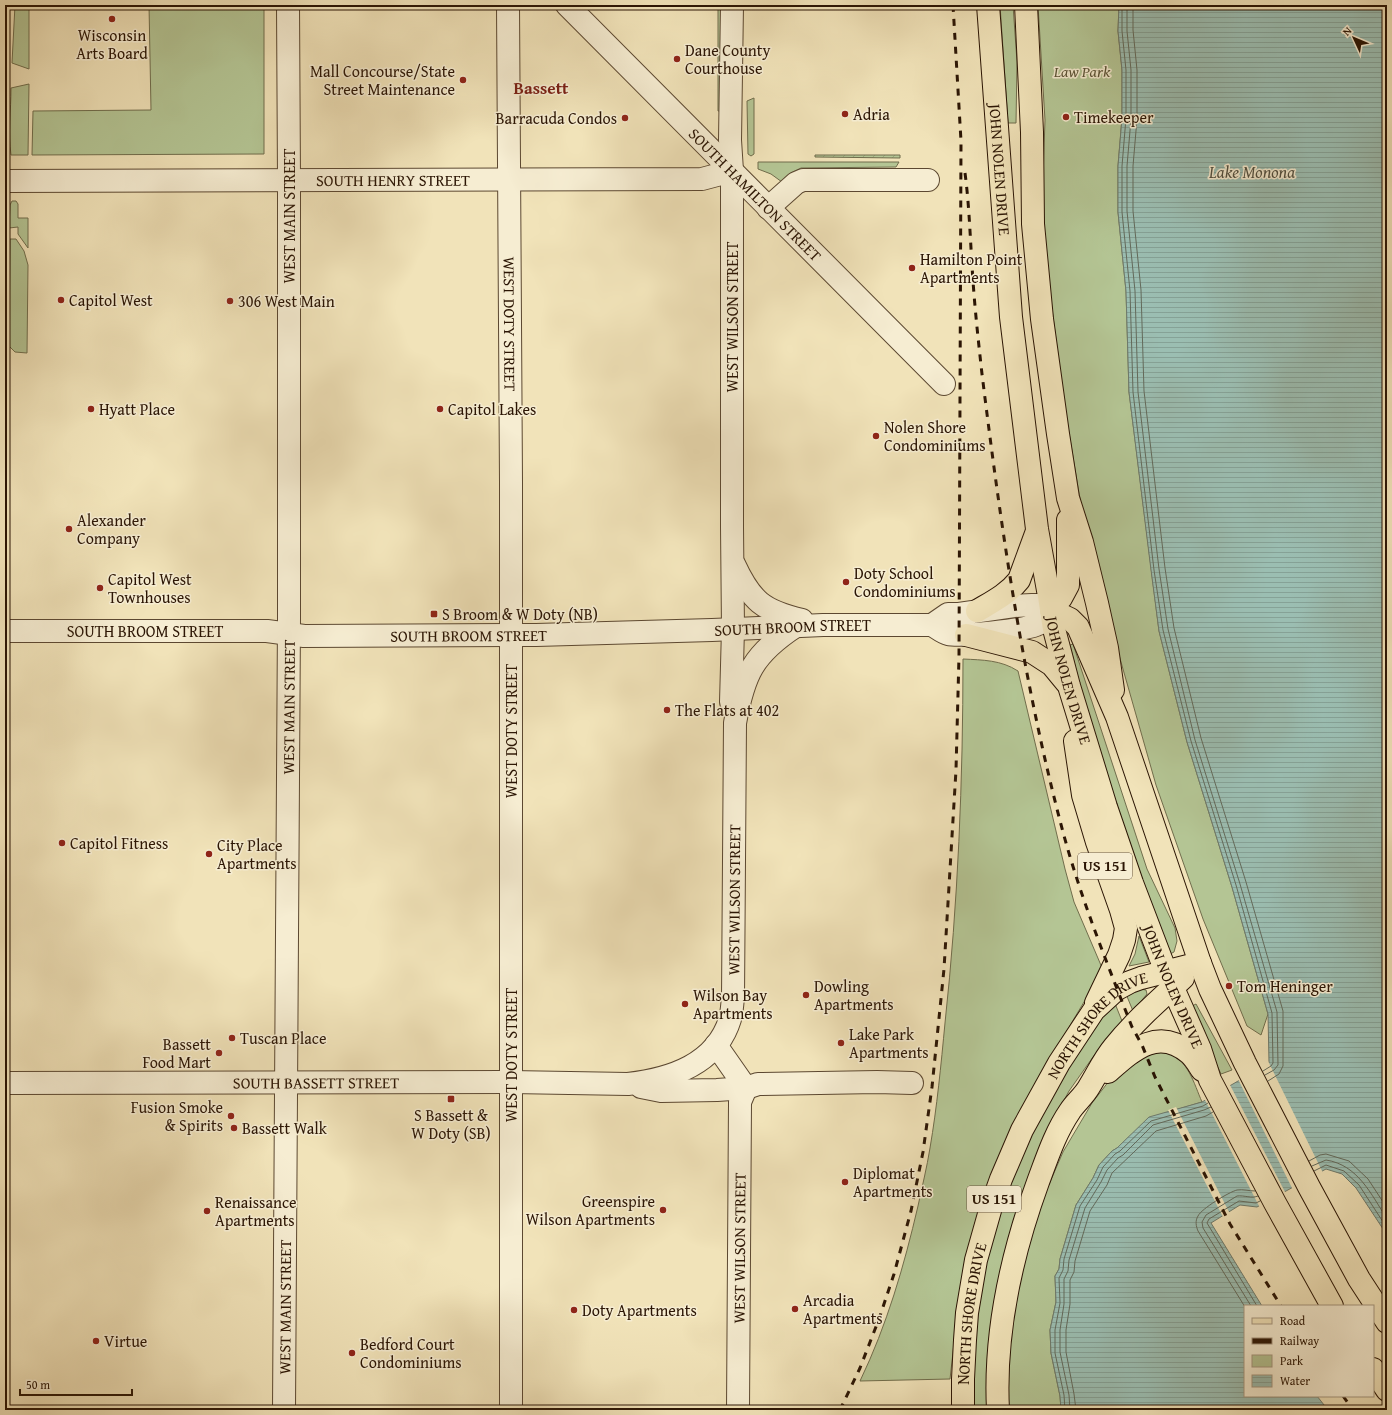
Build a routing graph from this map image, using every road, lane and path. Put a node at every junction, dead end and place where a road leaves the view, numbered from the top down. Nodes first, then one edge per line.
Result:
1 (288, 5) edge
2 (508, 5) edge
3 (567, 5) edge
4 (732, 5) edge
5 (988, 5) edge
6 (1026, 5) edge
7 (732, 171) junction
8 (510, 179) junction
9 (289, 180) junction
10 (928, 180) dead end
11 (5, 181) edge
12 (768, 208) junction
13 (944, 384) dead end
14 (1068, 498) junction
15 (1037, 529) junction
16 (732, 559) junction
17 (1051, 610) junction
18 (978, 611) junction
19 (823, 625) junction
20 (932, 625) junction
21 (796, 626) junction
22 (733, 629) junction
23 (5, 631) edge
24 (288, 633) junction
25 (511, 634) junction
26 (966, 635) junction
27 (1068, 686) junction
28 (1078, 716) junction
29 (1117, 716) junction
30 (735, 723) junction
31 (1200, 963) junction
32 (1170, 980) junction
33 (1094, 1010) junction
34 (716, 1045) junction
35 (1210, 1080) junction
36 (5, 1082) edge
37 (285, 1082) junction
38 (511, 1082) junction
39 (912, 1083) dead end
40 (628, 1084) junction
41 (746, 1088) junction
42 (1088, 1089) junction
43 (1331, 1305) edge
44 (1387, 1322) edge
45 (284, 1410) edge
46 (511, 1410) edge
47 (738, 1410) edge
48 (964, 1410) edge
49 (998, 1410) edge

1 - 9 street, WEST MAIN STREET
2 - 8 street, WEST DOTY STREET
3 - 7 street, SOUTH HAMILTON STREET
4 - 7 street, WEST WILSON STREET
5 - 15 main road, JOHN NOLEN DRIVE / US 151
6 - 14 main road, JOHN NOLEN DRIVE
7 - 8 street, SOUTH HENRY STREET
7 - 12 street, SOUTH HAMILTON STREET
7 - 16 street, WEST WILSON STREET
8 - 9 street, SOUTH HENRY STREET
8 - 25 street, WEST DOTY STREET
9 - 11 street, SOUTH HENRY STREET
9 - 24 street, WEST MAIN STREET
10 - 12 street
12 - 13 street, SOUTH HAMILTON STREET
14 - 17 main road
14 - 29 main road
15 - 17 main road, JOHN NOLEN DRIVE / US 151
15 - 18 main road
16 - 19 street
16 - 22 street, WEST WILSON STREET
17 - 18 street
17 - 26 street, SOUTH BROOM STREET
17 - 27 main road, JOHN NOLEN DRIVE / US 151
17 - 29 main road
18 - 20 street
19 - 20 street, SOUTH BROOM STREET
19 - 21 street, SOUTH BROOM STREET
20 - 26 street, SOUTH BROOM STREET
21 - 22 street, SOUTH BROOM STREET
21 - 30 street
22 - 25 street, SOUTH BROOM STREET
22 - 30 street, WEST WILSON STREET
23 - 24 street, SOUTH BROOM STREET
24 - 25 street, SOUTH BROOM STREET
24 - 37 street, WEST MAIN STREET
25 - 38 street, WEST DOTY STREET
26 - 27 main road
27 - 28 main road, JOHN NOLEN DRIVE / US 151
28 - 32 main road, JOHN NOLEN DRIVE
28 - 33 main road, US 151
29 - 31 main road
30 - 34 street, WEST WILSON STREET
31 - 32 main road, NORTH SHORE DRIVE
31 - 44 main road
32 - 33 main road, NORTH SHORE DRIVE
32 - 35 main road, JOHN NOLEN DRIVE
32 - 42 main road, NORTH SHORE DRIVE / US 151
33 - 48 main road, NORTH SHORE DRIVE / US 151
34 - 40 street, WEST WILSON STREET
34 - 41 street
35 - 42 main road
35 - 43 main road, JOHN NOLEN DRIVE
36 - 37 street, SOUTH BASSETT STREET
37 - 38 street, SOUTH BASSETT STREET
37 - 45 street, WEST MAIN STREET
38 - 40 street, SOUTH BASSETT STREET
38 - 46 street, WEST DOTY STREET
39 - 41 street
40 - 41 street
41 - 47 street, WEST WILSON STREET
42 - 49 main road, NORTH SHORE DRIVE / US 151

